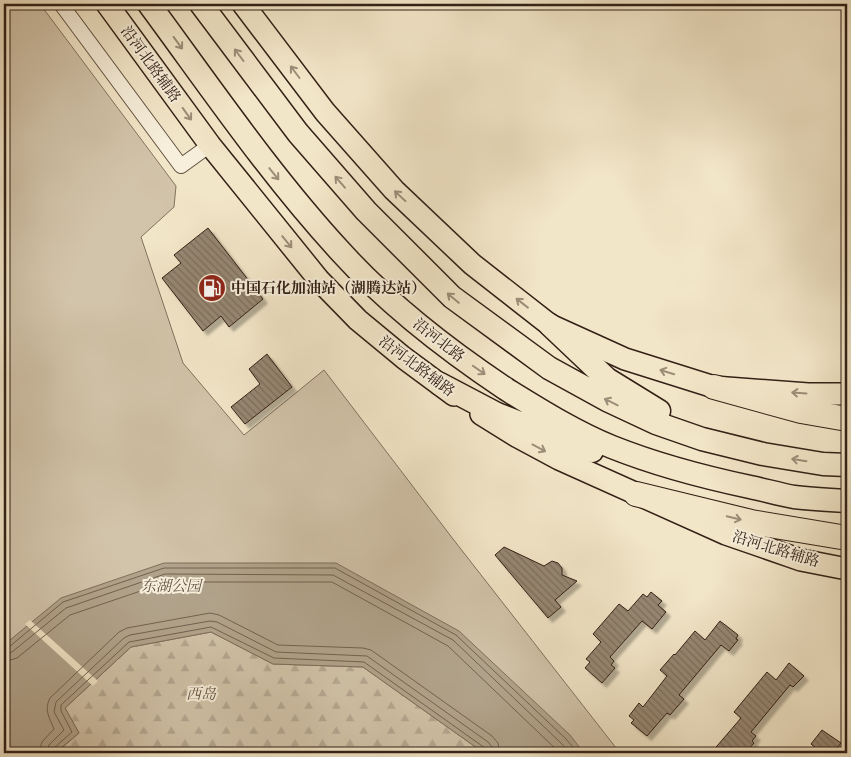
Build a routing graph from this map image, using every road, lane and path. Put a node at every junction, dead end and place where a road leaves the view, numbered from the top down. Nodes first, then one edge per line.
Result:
1 (61, 4) edge
2 (107, 4) edge
3 (149, 4) edge
4 (201, 4) edge
5 (243, 4) edge
6 (210, 145) junction
7 (550, 325) junction
8 (440, 384) junction
9 (714, 387) junction
10 (847, 394) edge
11 (847, 420) edge
12 (702, 439) junction
13 (847, 465) edge
14 (700, 477) junction
15 (636, 494) junction
16 (847, 501) edge
17 (847, 538) edge
18 (847, 569) edge

1 - 6 street
2 -> 6 main road, 沿河北路辅路
3 -> 14 highway, 沿河北路
12 -> 4 highway
7 -> 5 main road
6 -> 8 main road, 沿河北路辅路
9 -> 7 main road
7 - 12 highway
8 - 14 highway
8 -> 15 main road, 沿河北路辅路
10 -> 9 main road
9 - 11 highway
13 -> 12 highway
14 - 16 highway, 沿河北路
15 -> 17 highway
15 - 18 main road, 沿河北路辅路

